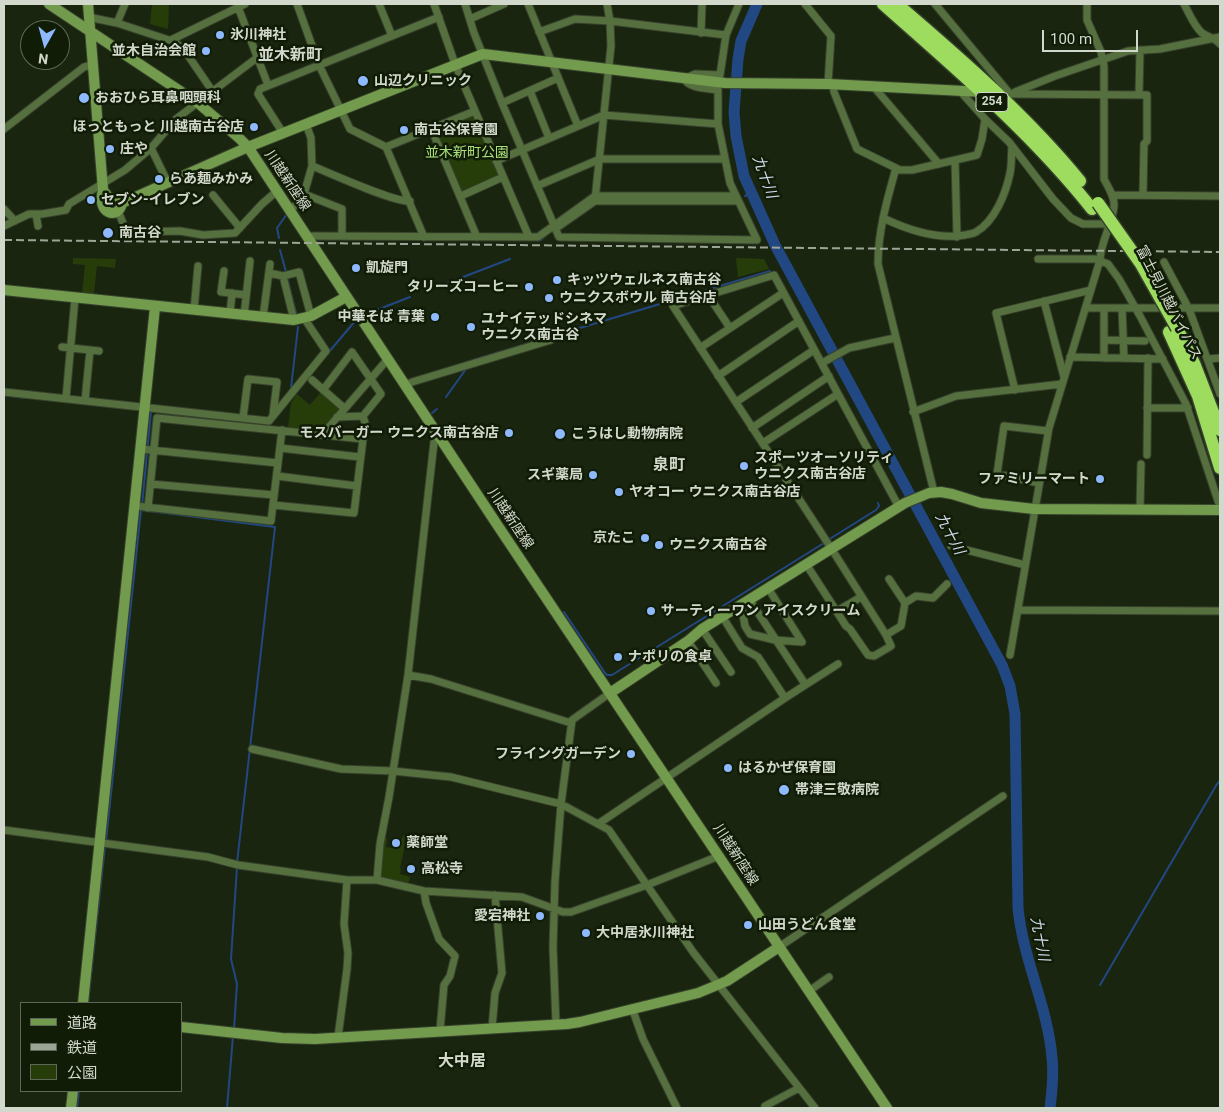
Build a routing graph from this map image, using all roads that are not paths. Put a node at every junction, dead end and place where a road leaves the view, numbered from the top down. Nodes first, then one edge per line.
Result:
1 (49, 4) edge
2 (88, 4) edge
3 (126, 4) edge
4 (245, 4) edge
5 (297, 4) edge
6 (379, 4) edge
7 (434, 4) edge
8 (465, 4) edge
9 (504, 4) edge
10 (528, 4) edge
11 (607, 4) edge
12 (702, 4) edge
13 (738, 4) edge
14 (805, 4) edge
15 (883, 4) edge
16 (897, 4) edge
17 (935, 4) edge
18 (1087, 4) edge
19 (1184, 4) edge
20 (229, 8) edge
21 (238, 8) junction
22 (88, 17) junction
23 (439, 17) junction
24 (470, 19) junction
25 (610, 21) junction
26 (117, 23) junction
27 (90, 32) junction
28 (539, 32) junction
29 (701, 32) junction
30 (392, 36) junction
31 (726, 36) junction
32 (171, 40) junction
33 (1219, 40) edge
34 (1140, 50) junction
35 (483, 54) junction
36 (258, 57) junction
37 (1103, 60) junction
38 (552, 62) junction
39 (455, 64) junction
40 (320, 65) junction
41 (92, 66) junction
42 (608, 69) junction
43 (558, 78) junction
44 (684, 79) junction
45 (830, 84) junction
46 (268, 85) junction
47 (874, 86) junction
48 (960, 90) junction
49 (530, 91) junction
50 (980, 91) junction
51 (213, 92) junction
52 (995, 93) junction
53 (1010, 94) junction
54 (1104, 94) junction
55 (1139, 95) junction
56 (198, 103) junction
57 (502, 103) junction
58 (342, 109) junction
59 (475, 111) junction
60 (604, 115) junction
61 (985, 119) junction
62 (306, 124) junction
63 (718, 124) junction
64 (578, 126) junction
65 (431, 128) junction
66 (4, 129) edge
67 (284, 133) junction
68 (549, 138) junction
69 (1012, 146) junction
70 (386, 147) junction
71 (151, 148) junction
72 (248, 148) junction
73 (522, 150) junction
74 (600, 159) junction
75 (725, 160) junction
76 (955, 160) junction
77 (496, 161) junction
78 (939, 164) junction
79 (312, 166) junction
80 (896, 168) junction
81 (503, 177) junction
82 (168, 183) junction
83 (537, 186) junction
84 (105, 191) junction
85 (277, 191) junction
86 (304, 194) junction
87 (213, 195) dead end
88 (1112, 195) junction
89 (1144, 195) junction
90 (461, 196) junction
91 (1220, 196) edge
92 (595, 199) junction
93 (737, 199) junction
94 (410, 201) junction
95 (1095, 206) junction
96 (120, 207) junction
97 (4, 208) edge
98 (290, 209) junction
99 (36, 214) junction
100 (883, 218) junction
101 (15, 221) junction
102 (1109, 224) junction
103 (4, 226) edge
104 (38, 226) dead end
105 (555, 227) junction
106 (240, 228) junction
107 (307, 236) junction
108 (342, 236) junction
109 (424, 237) junction
110 (477, 237) junction
111 (529, 237) junction
112 (957, 237) junction
113 (1038, 259) dead end
114 (1100, 260) junction
115 (250, 261) dead end
116 (1164, 262) dead end
117 (270, 264) dead end
118 (198, 266) dead end
119 (224, 272) dead end
120 (269, 274) junction
121 (283, 276) junction
122 (4, 290) edge
123 (1091, 290) junction
124 (232, 293) junction
125 (783, 293) junction
126 (246, 295) junction
127 (708, 295) junction
128 (346, 297) junction
129 (75, 298) junction
130 (1044, 301) junction
131 (155, 307) junction
132 (1086, 308) junction
133 (1104, 308) junction
134 (1122, 308) junction
135 (1136, 308) junction
136 (1189, 308) junction
137 (1220, 308) edge
138 (194, 310) junction
139 (230, 314) junction
140 (244, 316) junction
141 (263, 317) junction
142 (303, 318) junction
143 (799, 321) junction
144 (730, 328) junction
145 (1173, 330) junction
146 (896, 338) junction
147 (551, 340) dead end
148 (1104, 340) junction
149 (1123, 340) junction
150 (1145, 341) dead end
151 (66, 348) junction
152 (700, 348) junction
153 (90, 350) junction
154 (814, 350) junction
155 (99, 351) dead end
156 (1070, 357) junction
157 (1104, 358) junction
158 (1124, 358) junction
159 (1148, 358) junction
160 (1220, 358) edge
161 (1162, 359) junction
162 (1208, 359) junction
163 (387, 360) junction
164 (825, 361) junction
165 (718, 376) junction
166 (829, 376) junction
167 (370, 378) junction
168 (312, 380) dead end
169 (1063, 381) junction
170 (405, 386) junction
171 (323, 390) junction
172 (1015, 390) junction
173 (4, 392) edge
174 (838, 394) junction
175 (1220, 394) edge
176 (66, 398) junction
177 (85, 401) junction
178 (736, 402) junction
179 (146, 408) junction
180 (344, 408) junction
181 (1147, 408) junction
182 (1188, 408) junction
183 (914, 412) junction
184 (273, 416) junction
185 (337, 416) junction
186 (363, 416) junction
187 (243, 418) junction
188 (752, 428) junction
189 (282, 430) junction
190 (1220, 430) edge
191 (1048, 431) junction
192 (437, 434) junction
193 (322, 435) junction
194 (363, 439) junction
195 (763, 443) junction
196 (280, 448) junction
197 (141, 449) junction
198 (154, 450) junction
199 (1147, 455) dead end
200 (360, 457) junction
201 (278, 463) junction
202 (1141, 464) dead end
203 (1220, 468) edge
204 (277, 476) junction
205 (1039, 483) junction
206 (151, 484) junction
207 (357, 486) junction
208 (934, 492) junction
209 (274, 495) junction
210 (273, 505) junction
211 (902, 505) junction
212 (136, 506) junction
213 (148, 508) junction
214 (1220, 508) edge
215 (1034, 509) junction
216 (1140, 509) junction
217 (951, 546) dead end
218 (831, 548) junction
219 (806, 564) junction
220 (1025, 565) junction
221 (889, 579) dead end
222 (947, 584) dead end
223 (768, 588) junction
224 (861, 597) junction
225 (745, 602) junction
226 (905, 603) junction
227 (1018, 610) junction
228 (836, 611) junction
229 (1220, 611) edge
230 (722, 616) junction
231 (702, 629) junction
232 (886, 635) junction
233 (775, 640) junction
234 (688, 641) junction
235 (1010, 655) dead end
236 (838, 664) dead end
237 (731, 672) dead end
238 (408, 675) junction
239 (716, 683) dead end
240 (805, 684) junction
241 (610, 693) junction
242 (786, 698) junction
243 (571, 722) junction
244 (252, 749) dead end
245 (393, 771) junction
246 (667, 777) junction
247 (1002, 796) dead end
248 (562, 804) junction
249 (598, 824) junction
250 (4, 830) edge
251 (100, 842) junction
252 (719, 856) junction
253 (347, 880) junction
254 (377, 880) junction
255 (647, 885) junction
256 (424, 891) junction
257 (495, 895) junction
258 (555, 908) junction
259 (779, 947) junction
260 (829, 977) dead end
261 (719, 984) junction
262 (809, 991) junction
263 (83, 1002) edge
264 (632, 1008) junction
265 (556, 1024) junction
266 (182, 1028) edge
267 (492, 1028) junction
268 (440, 1030) junction
269 (338, 1037) junction
270 (798, 1088) junction
271 (73, 1092) edge
272 (765, 1106) dead end
273 (71, 1108) edge
274 (677, 1108) edge
275 (814, 1108) edge
276 (887, 1108) edge

1 - 27 street, 川越新座線
2 - 22 street
3 - 26 street
4 - 21 street
5 - 40 street
6 - 30 street
7 - 23 street
8 - 24 street
9 - 24 street
10 - 28 street
11 - 25 street
12 - 29 street
13 - 31 street
14 - 45 street
15 - 50 highway, 富士見川越バイパス / 254
16 - 52 highway, 富士見川越バイパス / 254
17 - 53 street
18 - 37 street
19 - 33 street
20 - 21 street
20 - 32 street
21 - 36 street
22 - 26 street
22 - 27 street
23 - 30 street
23 - 39 street
24 - 35 street
25 - 28 street
25 - 29 street
25 - 42 street
26 - 32 street
27 - 41 street
27 - 56 street, 川越新座線
28 - 38 street
29 - 31 street
30 - 40 street
31 - 44 street
32 - 51 street
33 - 34 street
34 - 37 street
34 - 55 street
35 - 38 street
35 - 39 street
35 - 57 street
36 - 46 street
36 - 51 street
37 - 53 street
37 - 54 street
38 - 42 street
38 - 43 street
39 - 58 street
39 - 59 street
40 - 46 street
40 - 58 street
41 - 66 street
41 - 84 street
42 - 44 street
42 - 60 street
43 - 49 street
43 - 64 street
44 - 45 street
44 - 63 street
45 - 47 street
45 - 80 street
46 - 67 street
47 - 48 street
47 - 78 street
48 - 50 street
48 - 61 street
49 - 57 street
49 - 68 street
50 - 52 street
50 - 95 highway, 富士見川越バイパス / 254
51 - 56 street
52 - 53 street
52 - 95 highway, 富士見川越バイパス / 254
53 - 54 street
54 - 55 street
54 - 88 street
55 - 89 street
56 - 71 street
56 - 72 street, 川越新座線
57 - 73 street
58 - 62 street
58 - 70 street
59 - 65 street
59 - 77 street
60 - 63 street
60 - 64 street
60 - 74 street
61 - 69 street
61 - 76 street
62 - 67 street
62 - 79 street
63 - 75 street
64 - 68 street
65 - 70 street
65 - 90 street
67 - 72 street
68 - 73 street
69 - 102 street
69 - 112 street
70 - 94 street
71 - 82 street
71 - 84 street
72 - 82 street
72 - 85 street, 川越新座線
73 - 77 street
73 - 83 street
74 - 75 street
74 - 83 street
74 - 92 street
75 - 93 street
76 - 78 street
76 - 112 street
77 - 81 street
78 - 80 street
79 - 86 street
79 - 94 street
80 - 100 street
81 - 90 street
81 - 111 street
82 - 96 street
83 - 105 street
84 - 96 street
84 - 96 street
84 - 99 street
85 - 98 street, 川越新座線
85 - 106 street
86 - 98 street
86 - 108 street
87 - 106 street
88 - 89 street
88 - 102 street
89 - 91 street
90 - 110 street
92 - 93 street
92 - 105 street
93 - 105 street
94 - 109 street
95 - 145 highway, 富士見川越バイパス / 254
96 - 106 street
97 - 101 street
98 - 107 street, 川越新座線
99 - 101 street
99 - 104 street
100 - 112 street
100 - 146 street
101 - 103 street
102 - 114 street
105 - 111 street
107 - 108 street
107 - 128 street, 川越新座線
108 - 109 street
109 - 110 street
110 - 111 street
113 - 114 street
114 - 123 street
114 - 135 street
115 - 126 street
116 - 136 street
117 - 120 street
118 - 138 street
119 - 124 street
120 - 121 street
120 - 141 street
121 - 142 street
121 - 142 street
122 - 129 street
123 - 130 street
123 - 132 street
124 - 126 street
124 - 139 street
125 - 127 street
125 - 143 street
125 - 144 street
126 - 140 street
127 - 144 street
127 - 152 street
128 - 142 street
128 - 163 street, 川越新座線
129 - 131 street
129 - 151 street
130 - 169 street
130 - 172 street
131 - 138 street
131 - 179 street
132 - 133 street
132 - 156 street
133 - 134 street
133 - 148 street
134 - 135 street
134 - 149 street
135 - 136 street
135 - 161 street
136 - 137 street
136 - 162 street
138 - 139 street
139 - 140 street
140 - 141 street
141 - 142 street
142 - 184 street
143 - 154 street
143 - 165 street
144 - 152 street
145 - 190 highway, 富士見川越バイパス / 254
145 - 203 highway, 富士見川越バイパス / 254
146 - 164 street
146 - 183 street
147 - 170 street
148 - 149 street
148 - 157 street
149 - 150 street
149 - 158 street
151 - 153 street
151 - 176 street
152 - 165 street
153 - 155 street
153 - 177 street
154 - 164 street
154 - 178 street
156 - 157 street
156 - 169 street
157 - 158 street
158 - 159 street
159 - 161 street
159 - 181 street
160 - 162 street
161 - 182 street
162 - 175 street
163 - 167 street
163 - 170 street, 川越新座線
164 - 166 street
165 - 178 street
166 - 174 street
166 - 188 street
167 - 171 street
167 - 180 street
167 - 186 street
168 - 171 street
169 - 172 street
169 - 191 street
170 - 192 street, 川越新座線
171 - 180 street
172 - 183 street
173 - 176 street
174 - 195 street
174 - 211 street
176 - 177 street
177 - 179 street
178 - 188 street
179 - 187 street
179 - 197 street
180 - 185 street
181 - 182 street
181 - 199 street
182 - 214 street
183 - 208 street
184 - 187 street
184 - 187 street
185 - 186 street
185 - 193 street
186 - 194 street
188 - 195 street
189 - 193 street
189 - 196 street
189 - 198 street
191 - 205 street
191 - 205 street
192 - 238 street
192 - 241 street, 川越新座線
193 - 194 street
194 - 200 street
195 - 218 street
196 - 200 street
196 - 201 street
197 - 198 street
197 - 212 street
198 - 201 street
198 - 206 street
200 - 207 street
201 - 204 street
202 - 216 street
204 - 207 street
204 - 209 street
205 - 215 street
206 - 209 street
206 - 213 street
207 - 210 street
208 - 211 street
208 - 215 street
209 - 210 street
210 - 213 street
211 - 218 street
212 - 213 street
212 - 251 street
214 - 216 street
215 - 216 street
215 - 220 street
217 - 220 street
218 - 219 street
218 - 224 street
219 - 223 street
219 - 228 street
220 - 227 street
221 - 226 street
222 - 226 street
223 - 225 street
223 - 233 street
224 - 228 street
224 - 232 street
225 - 230 street
225 - 233 street
225 - 233 street
226 - 232 street
227 - 229 street
227 - 235 street
228 - 232 street
230 - 231 street
230 - 242 street
231 - 234 street
231 - 237 street
233 - 240 street
234 - 239 street
234 - 241 street
236 - 240 street
238 - 243 street
238 - 245 street
240 - 242 street
241 - 243 street
241 - 246 street, 川越新座線
242 - 246 street
243 - 248 street
244 - 245 street
245 - 248 street
245 - 254 street
246 - 249 street
246 - 252 street, 川越新座線
247 - 259 street
248 - 249 street
248 - 258 street
249 - 255 street
250 - 251 street
251 - 253 street
251 - 263 street
252 - 255 street
252 - 259 street, 川越新座線
253 - 254 street
253 - 269 street
254 - 256 street
255 - 258 street
255 - 261 street
256 - 257 street
256 - 268 street
257 - 258 street
257 - 267 street
258 - 265 street
259 - 261 street
259 - 262 street, 川越新座線
260 - 262 street
261 - 264 street
261 - 270 street
262 - 276 street, 川越新座線
264 - 265 street
264 - 274 street
265 - 267 street
266 - 269 street
267 - 268 street
268 - 269 street
270 - 272 street
270 - 275 street
271 - 273 street

